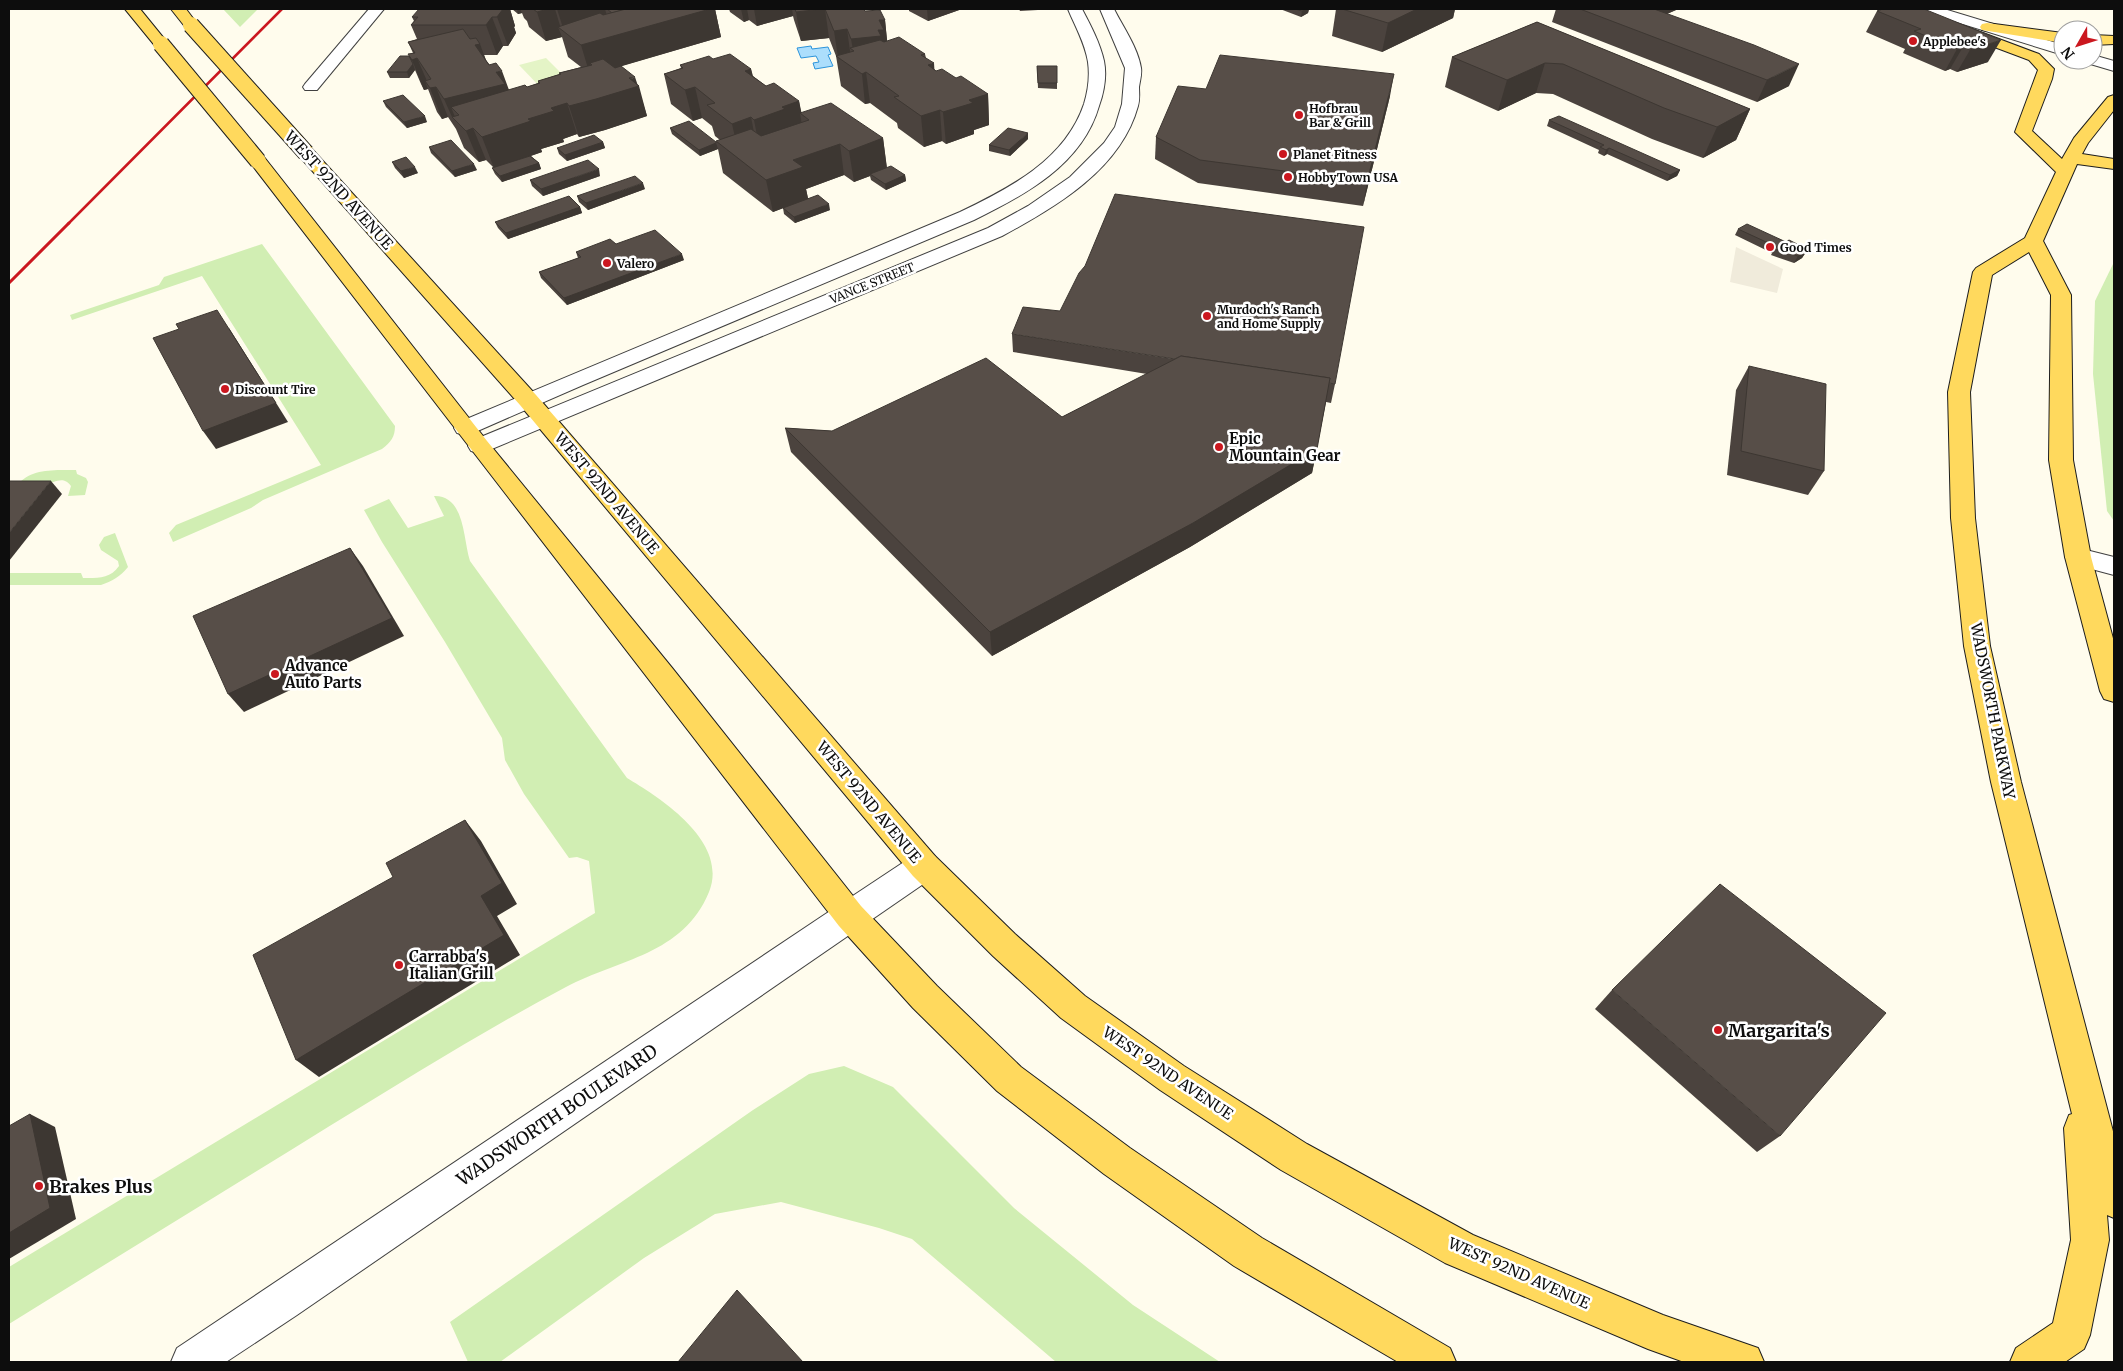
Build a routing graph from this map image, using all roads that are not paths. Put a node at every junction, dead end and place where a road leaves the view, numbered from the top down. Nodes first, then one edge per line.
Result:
1 (132, 9) edge
2 (178, 9) edge
3 (377, 9) edge
4 (1075, 9) edge
5 (1108, 9) edge
6 (1915, 9) edge
7 (1929, 9) edge
8 (1987, 27) junction
9 (2053, 37) edge
10 (2053, 47) edge
11 (311, 87) dead end
12 (2114, 100) edge
13 (2068, 164) junction
14 (2114, 164) edge
15 (2033, 241) junction
16 (536, 410) junction
17 (472, 437) junction
18 (2078, 557) junction
19 (2114, 566) edge
20 (2114, 690) edge
21 (924, 866) junction
22 (850, 916) junction
23 (2079, 1074) junction
24 (2114, 1199) edge
25 (190, 1362) edge
26 (1436, 1362) edge
27 (1744, 1362) edge
28 (2030, 1362) edge

1 - 17 main road, bridge
2 - 16 main road, WEST 92ND AVENUE, bridge
3 - 11 street
4 - 16 street, VANCE STREET
5 - 16 street, VANCE STREET
6 - 13 main road
7 - 8 street
8 - 9 main road
8 - 10 street
12 - 13 main road
13 - 14 main road
13 - 15 main road
15 - 18 main road
15 - 23 main road, WADSWORTH PARKWAY
16 - 17 street, VANCE STREET
16 - 21 main road, WEST 92ND AVENUE
17 - 22 main road
18 - 19 street
18 - 20 main road
21 - 22 street, WADSWORTH BOULEVARD
21 - 27 main road, WEST 92ND AVENUE
22 - 25 street, WADSWORTH BOULEVARD
22 - 26 main road
23 - 24 main road, WADSWORTH PARKWAY
23 - 28 main road

